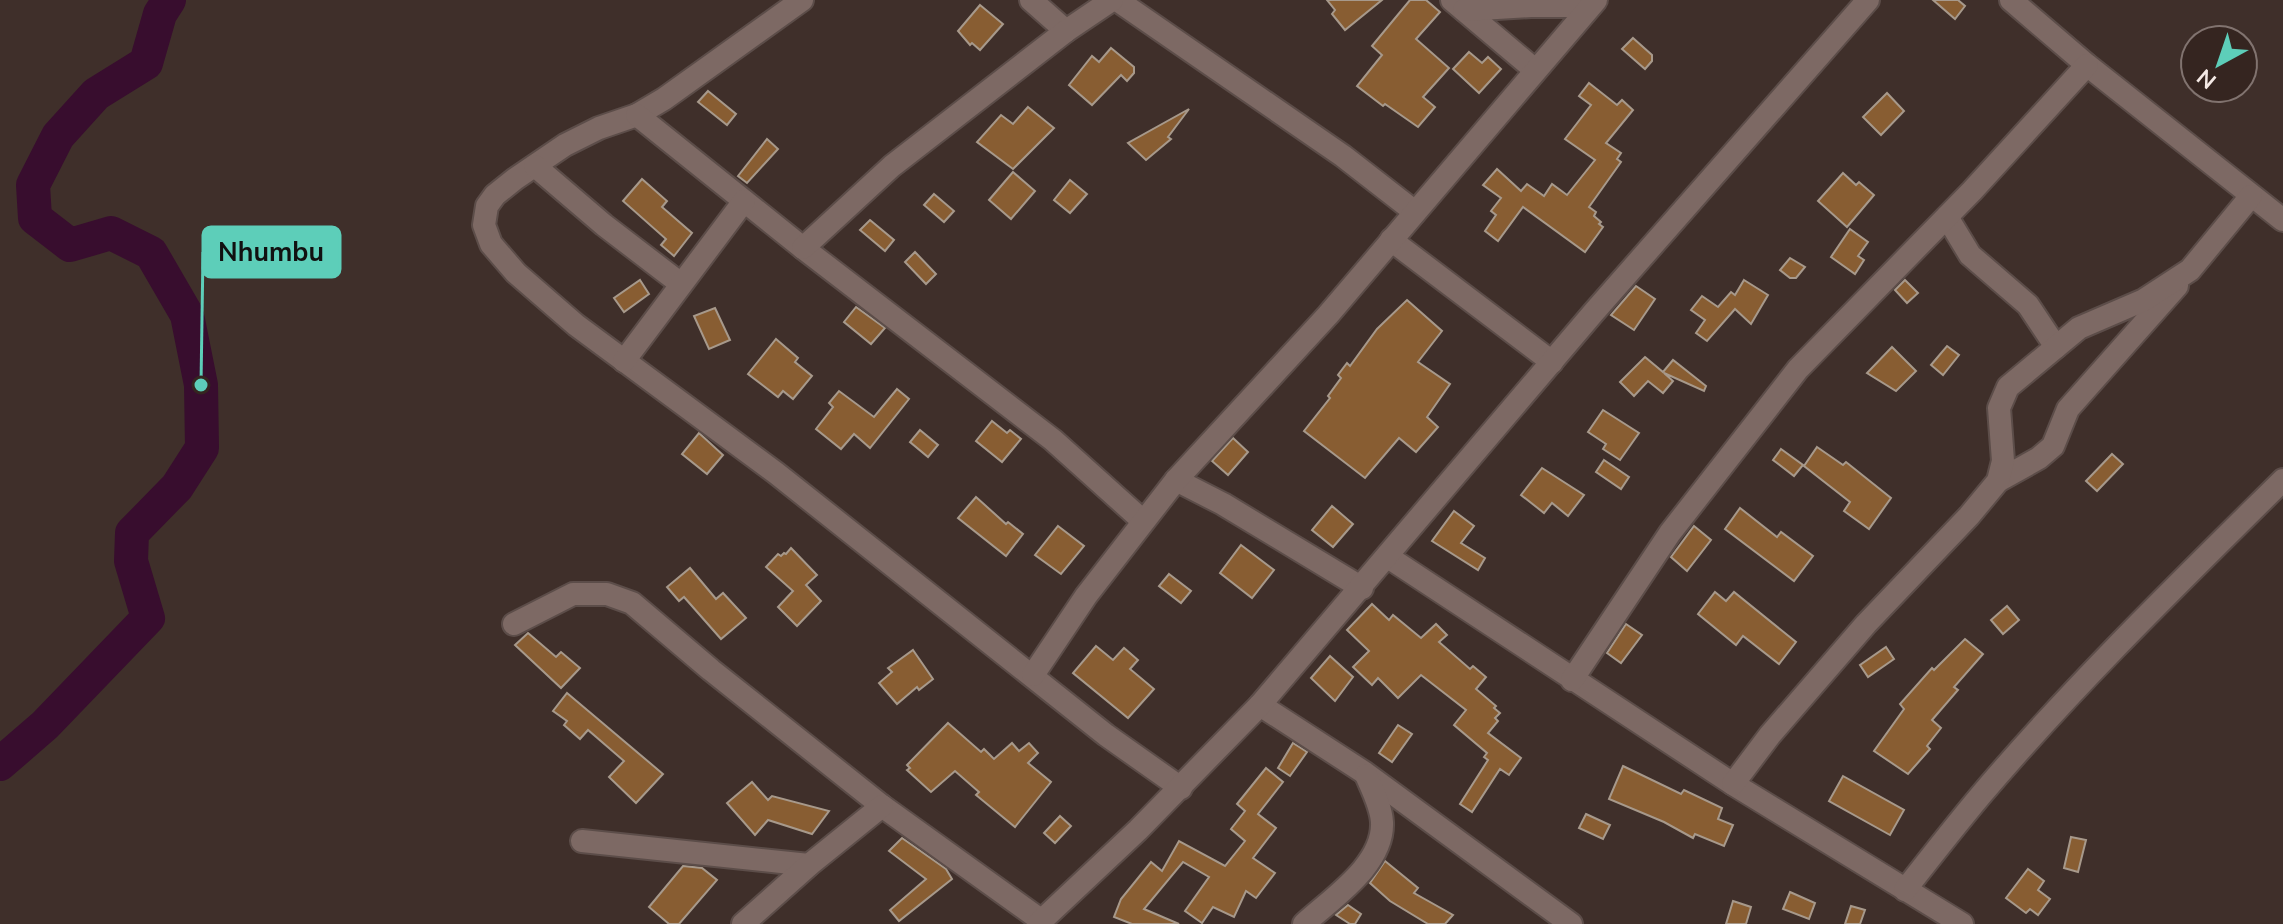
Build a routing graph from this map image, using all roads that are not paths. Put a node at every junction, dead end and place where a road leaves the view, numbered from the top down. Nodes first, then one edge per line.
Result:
1 (802, 0) edge
2 (1031, 0) edge
3 (1115, 0) edge
4 (1868, 0) edge
5 (2011, 0) edge
6 (1593, 3) edge
7 (1458, 5) edge
8 (1066, 31) junction
9 (2087, 65) junction
10 (1535, 70) junction
11 (637, 115) junction
12 (535, 166) junction
13 (2251, 196) junction
14 (744, 201) junction
15 (1415, 212) junction
16 (1947, 217) junction
17 (2283, 220) edge
18 (1391, 240) junction
19 (803, 248) junction
20 (2190, 270) junction
21 (681, 284) junction
22 (2056, 347) junction
23 (624, 361) junction
24 (1552, 362) junction
25 (1176, 480) junction
26 (2283, 480) edge
27 (1998, 481) junction
28 (1143, 521) junction
29 (1388, 557) junction
30 (1362, 588) junction
31 (514, 624) dead end
32 (1033, 675) junction
33 (1572, 680) junction
34 (1260, 705) junction
35 (1365, 773) junction
36 (1733, 784) junction
37 (1181, 788) junction
38 (882, 806) junction
39 (582, 841) dead end
40 (809, 865) junction
41 (1905, 890) junction
42 (1040, 922) edge
43 (743, 924) edge
44 (1304, 924) edge
45 (1571, 924) edge
46 (1962, 924) edge

1 - 11 street
2 - 8 street
3 - 8 street
3 - 15 street
4 - 24 street
5 - 9 street
6 - 7 street
6 - 10 street
7 - 10 street
8 - 19 street
9 - 13 street
9 - 16 street
10 - 15 street
11 - 12 street
11 - 14 street
12 - 21 street
12 - 23 street
13 - 17 street
13 - 20 street
14 - 19 street
14 - 21 street
15 - 18 street
16 - 22 street
16 - 33 street
18 - 24 street
18 - 25 street
19 - 28 street
20 - 22 street
20 - 27 street
21 - 23 street
22 - 27 street
23 - 32 street
24 - 29 street
25 - 28 street
25 - 30 street
26 - 41 street
27 - 36 street
28 - 32 street
29 - 30 street
29 - 33 street
30 - 34 street
31 - 38 street
32 - 37 street
33 - 36 street
34 - 35 street
34 - 37 street
35 - 44 street
35 - 45 street
36 - 41 street
37 - 42 street
38 - 40 street
38 - 42 street
39 - 40 street
40 - 43 street
41 - 46 street

